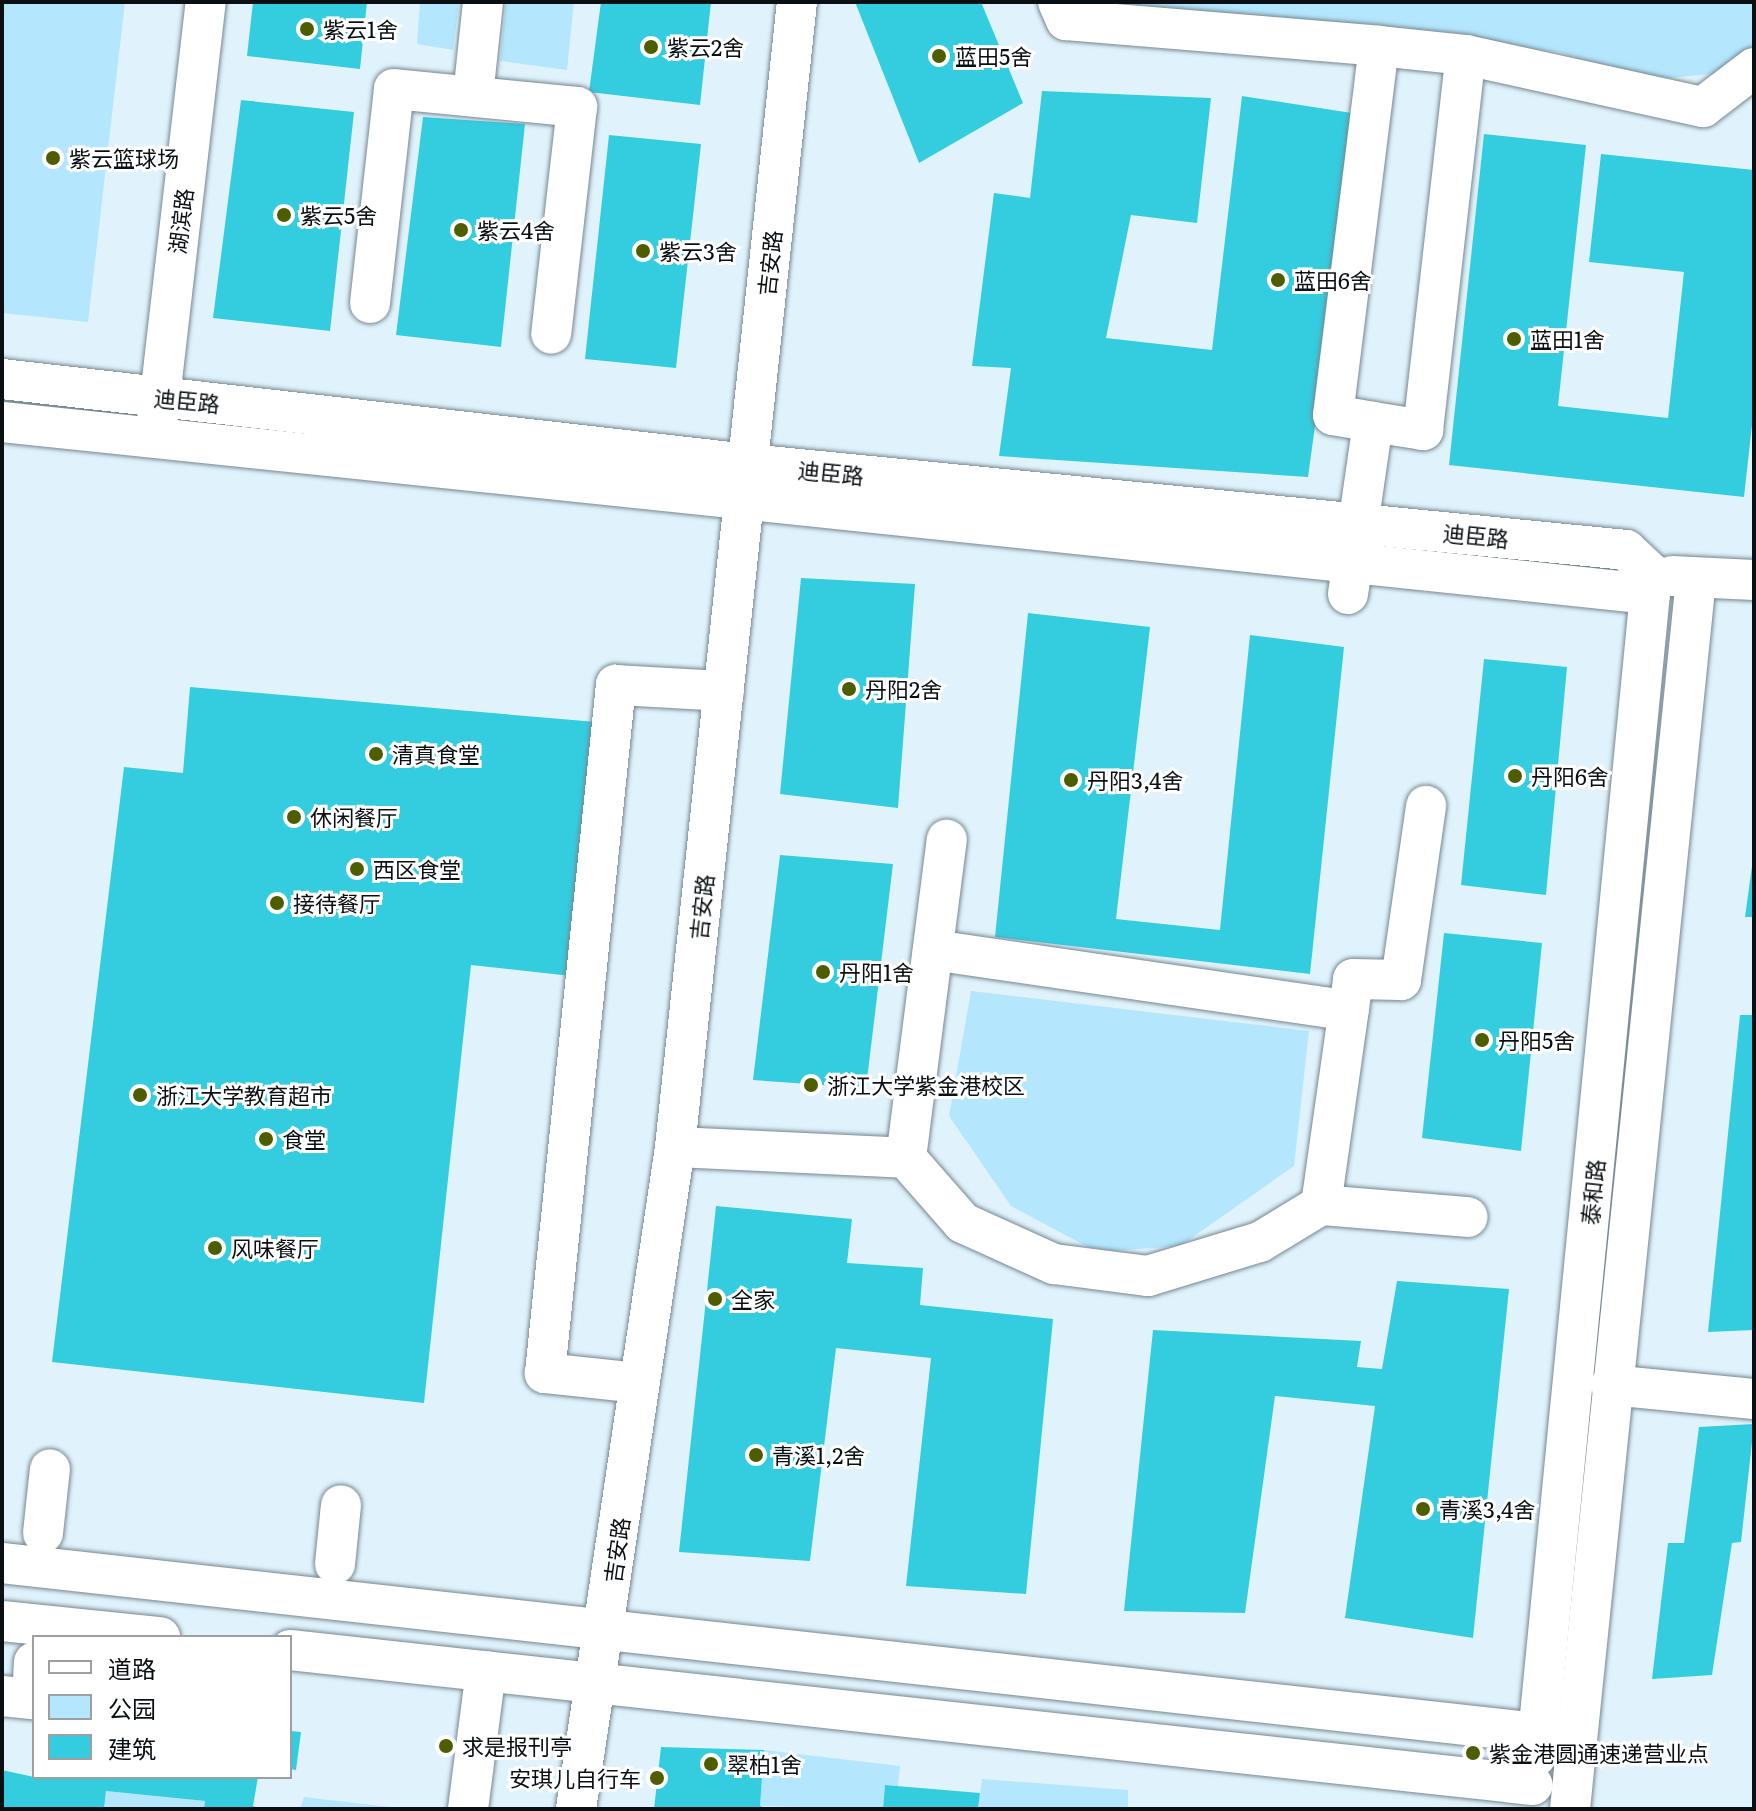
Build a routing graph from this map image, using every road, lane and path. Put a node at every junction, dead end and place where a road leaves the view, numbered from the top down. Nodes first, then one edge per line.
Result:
1 (206, 2) edge
2 (483, 2) edge
3 (797, 2) edge
4 (1058, 2) edge
5 (1379, 46) junction
6 (1466, 55) junction
7 (1754, 68) edge
8 (473, 96) junction
9 (370, 303) dead end
10 (551, 334) dead end
11 (2, 379) edge
12 (159, 397) junction
13 (2, 422) edge
14 (1373, 422) junction
15 (155, 439) junction
16 (748, 464) junction
17 (743, 505) junction
18 (1358, 524) junction
19 (1350, 579) junction
20 (1696, 579) junction
21 (1754, 580) edge
22 (1651, 584) junction
23 (724, 691) junction
24 (1426, 806) dead end
25 (947, 840) dead end
26 (933, 950) junction
27 (1349, 1011) junction
28 (675, 1147) junction
29 (906, 1158) junction
30 (1321, 1205) junction
31 (1468, 1217) dead end
32 (639, 1383) junction
33 (1611, 1385) junction
34 (1754, 1399) edge
35 (50, 1469) dead end
36 (341, 1505) dead end
37 (29, 1554) edge
38 (335, 1564) dead end
39 (604, 1629) junction
40 (27, 1636) edge
41 (292, 1650) edge
42 (486, 1671) junction
43 (596, 1683) junction
44 (2, 1696) edge
45 (1538, 1733) junction
46 (1532, 1797) edge
47 (468, 1809) edge
48 (576, 1809) edge
49 (1570, 1809) edge

1 - 12 street, 湖滨路
2 - 8 street
3 - 16 street, 吉安路
4 - 5 street
5 - 6 street
5 - 14 street
6 - 7 street
6 - 14 street
8 - 9 street
8 - 10 street
11 - 12 street, 迪臣路
12 - 15 street, 湖滨路
12 - 16 street, 迪臣路
13 - 15 street, 迪臣路
14 - 18 street
15 - 17 street, 迪臣路
16 - 17 street, 吉安路
16 - 18 street, 迪臣路
17 - 19 street, 迪臣路
17 - 23 street, 吉安路
18 - 19 street
18 - 22 street, 迪臣路
19 - 22 street, 迪臣路
20 - 21 street
20 - 22 street
20 - 33 street, 泰和路
22 - 45 street, 泰和路
23 - 28 street, 吉安路
23 - 32 street
24 - 27 street
25 - 26 street
26 - 27 street
26 - 29 street
27 - 30 street
28 - 29 street
28 - 32 street, 吉安路
29 - 30 street
30 - 31 street
32 - 39 street, 吉安路
33 - 34 street
33 - 49 street, 泰和路
35 - 37 street
36 - 38 street
37 - 39 street
37 - 40 street
39 - 43 street, 吉安路
39 - 45 street
40 - 44 street
41 - 42 street
42 - 43 street
42 - 47 street
43 - 46 street
43 - 48 street, 吉安路
45 - 46 street, 泰和路

